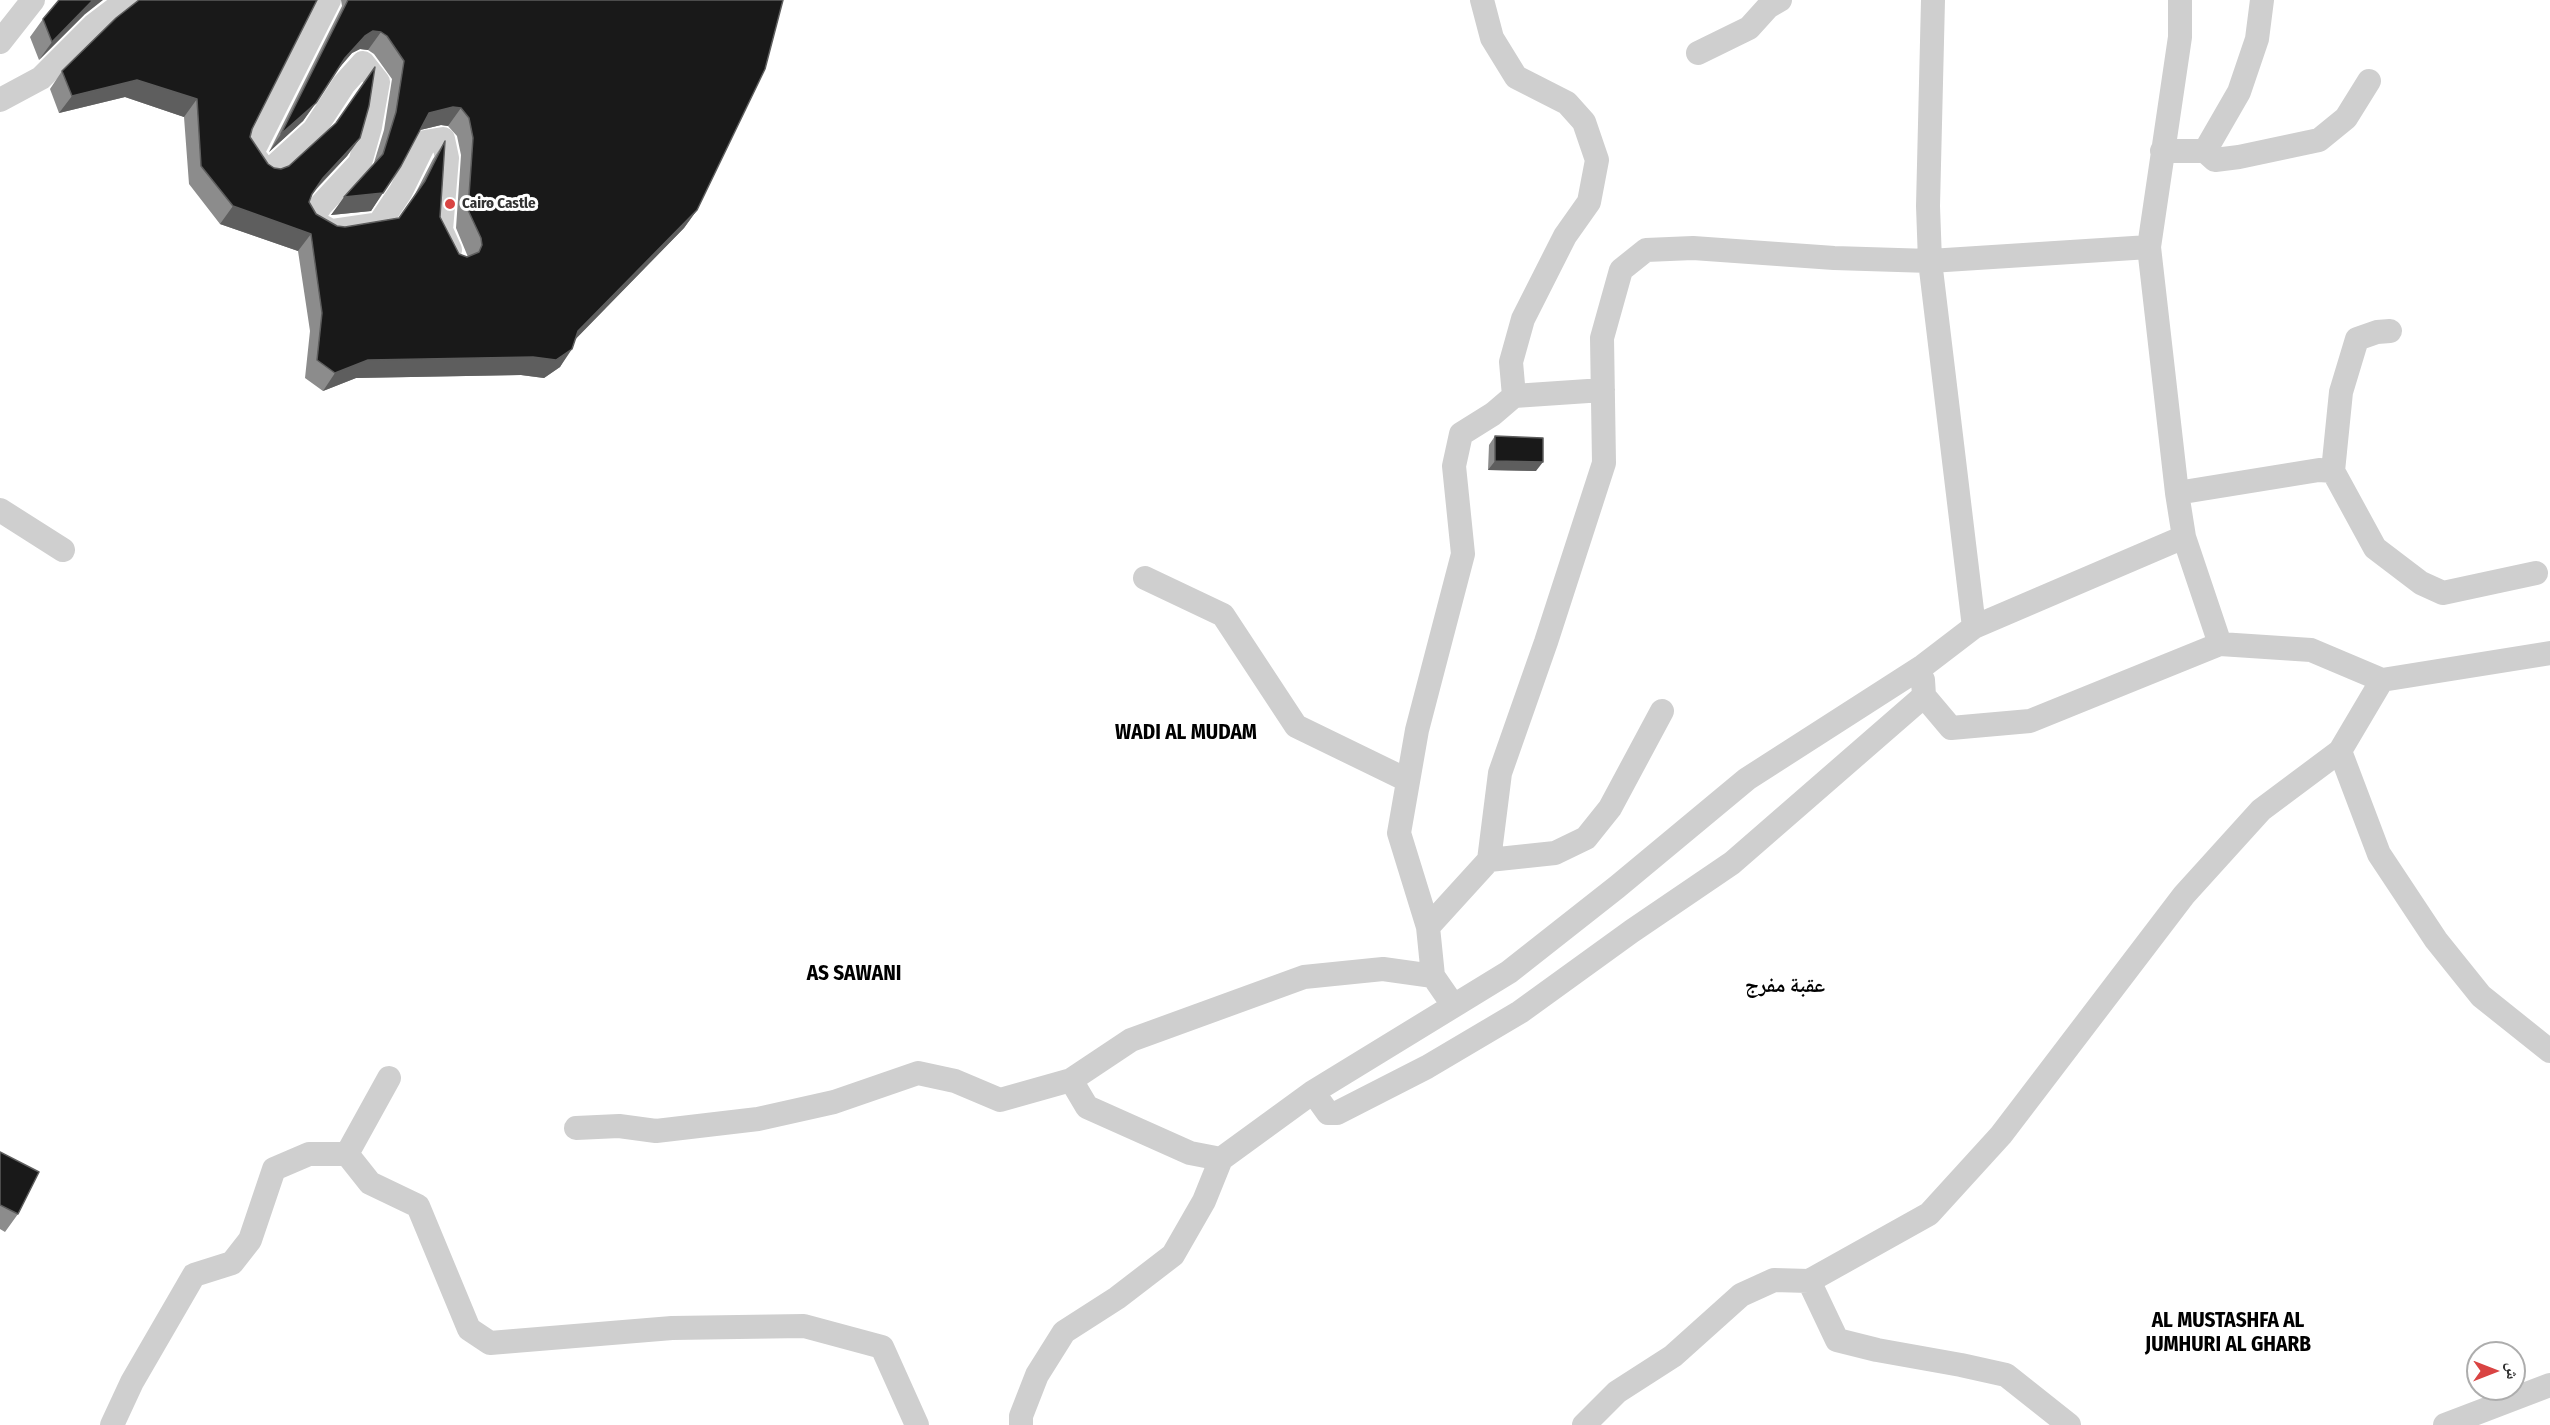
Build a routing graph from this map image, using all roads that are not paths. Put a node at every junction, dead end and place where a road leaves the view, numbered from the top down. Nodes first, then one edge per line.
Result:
1 (33, 0) edge
2 (127, 0) edge
3 (329, 0) edge
4 (1482, 0) edge
5 (1779, 0) edge
6 (1933, 0) edge
7 (2180, 0) edge
8 (2262, 0) edge
9 (0, 42) edge
10 (1698, 53) dead end
11 (2369, 81) dead end
12 (0, 100) edge
13 (2162, 151) junction
14 (2205, 151) junction
15 (2149, 247) junction
16 (455, 261) edge
17 (1930, 261) junction
18 (2390, 331) dead end
19 (1603, 390) junction
20 (1514, 396) junction
21 (2333, 471) junction
22 (2177, 493) junction
23 (0, 510) edge
24 (2184, 537) junction
25 (63, 550) dead end
26 (2536, 573) dead end
27 (1145, 578) dead end
28 (1974, 627) junction
29 (2220, 644) junction
30 (2550, 653) edge
31 (1923, 666) junction
32 (2382, 680) junction
33 (1924, 696) junction
34 (1662, 711) dead end
35 (2340, 751) junction
36 (1407, 780) junction
37 (1489, 860) junction
38 (1428, 927) junction
39 (1433, 976) junction
40 (1453, 1005) junction
41 (2550, 1051) edge
42 (389, 1078) dead end
43 (1071, 1080) junction
44 (1313, 1092) junction
45 (576, 1128) dead end
46 (347, 1154) junction
47 (1221, 1159) junction
48 (1809, 1281) junction
49 (2550, 1385) edge
50 (112, 1425) edge
51 (917, 1425) edge
52 (1022, 1425) edge
53 (1584, 1425) edge
54 (2070, 1425) edge
55 (2445, 1425) edge

1 - 9 street
2 - 12 street
3 - 16 street
4 - 20 street
5 - 10 street
6 - 17 street
7 - 13 street
8 - 14 street
11 - 14 street
13 - 14 street
13 - 15 street
15 - 17 street
15 - 22 street
17 - 19 street
17 - 28 street
18 - 21 street
19 - 20 street
19 - 37 street
20 - 36 street
21 - 22 street
21 - 26 street
22 - 24 street
23 - 25 street
24 - 28 street
24 - 29 street
27 - 36 street
28 - 31 street
29 - 32 street
29 - 33 street
30 - 32 street
31 - 33 street
31 - 40 street
32 - 35 street
33 - 44 street
34 - 37 street
35 - 41 street
35 - 48 street
36 - 38 street
37 - 38 street
38 - 39 street
39 - 40 street
39 - 43 street
40 - 44 street
42 - 46 street
43 - 45 street
43 - 47 street
44 - 47 street
46 - 50 street
46 - 51 street
47 - 52 street
48 - 53 street
48 - 54 street
49 - 55 street

